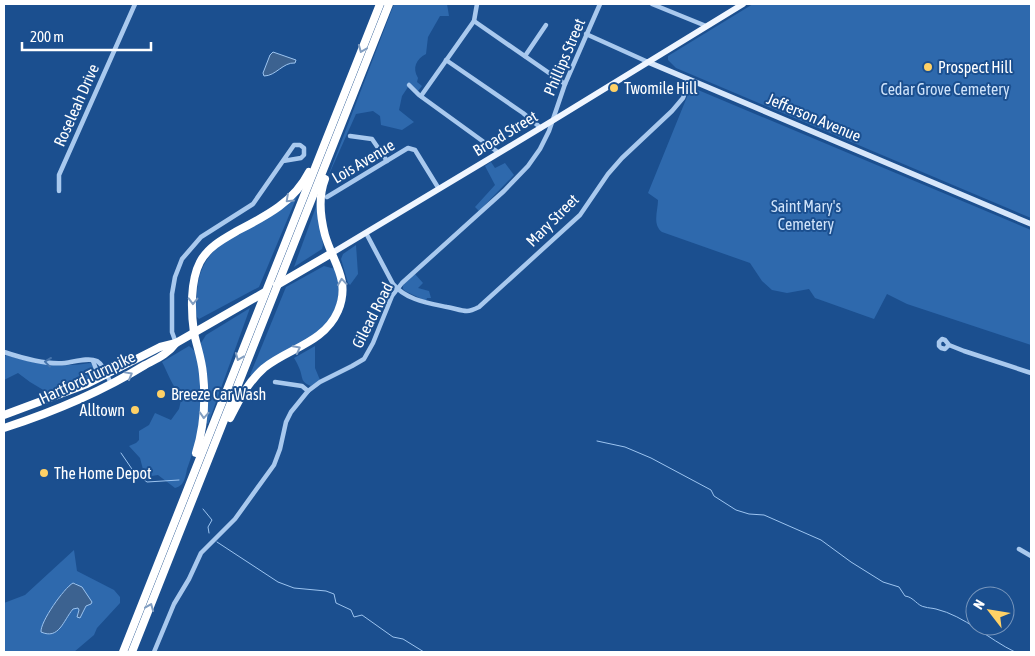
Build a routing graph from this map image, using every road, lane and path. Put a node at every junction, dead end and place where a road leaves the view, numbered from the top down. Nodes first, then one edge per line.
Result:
1 (135, 4) edge
2 (380, 4) edge
3 (389, 4) edge
4 (477, 4) edge
5 (600, 4) edge
6 (652, 4) edge
7 (743, 4) edge
8 (474, 20) junction
9 (546, 25) dead end
10 (706, 26) junction
11 (586, 34) junction
12 (525, 56) junction
13 (446, 60) junction
14 (648, 62) junction
15 (690, 80) junction
16 (564, 84) junction
17 (409, 85) dead end
18 (421, 96) junction
19 (552, 121) junction
20 (542, 128) junction
21 (350, 136) dead end
22 (334, 141) junction
23 (325, 144) junction
24 (499, 153) junction
25 (283, 161) junction
26 (387, 161) junction
27 (439, 189) junction
28 (60, 191) dead end
29 (327, 197) dead end
30 (1031, 224) edge
31 (366, 233) junction
32 (332, 253) junction
33 (280, 283) joint
34 (397, 289) junction
35 (194, 332) junction
36 (176, 343) junction
37 (949, 345) dead end
38 (4, 352) edge
39 (93, 361) junction
40 (1031, 373) edge
41 (106, 375) junction
42 (98, 379) junction
43 (275, 382) dead end
44 (111, 384) junction
45 (308, 391) junction
46 (4, 414) edge
47 (4, 428) edge
48 (206, 467) junction
49 (173, 527) junction
50 (1018, 549) dead end
51 (1031, 556) edge
52 (123, 652) edge
53 (132, 652) edge
54 (154, 652) edge

1 - 28 street, Roseleah Drive
2 -> 23 highway
3 - 22 highway
4 - 8 street
5 - 11 street, Phillips Street
6 - 10 street
7 - 10 main road, Broad Street
8 - 12 street
8 - 13 street
9 - 12 street
10 - 14 main road, Broad Street
11 - 14 street, Jefferson Avenue
11 - 16 street, Phillips Street
12 - 16 street
13 - 18 street
13 - 20 street
14 - 15 main road, Jefferson Avenue
14 - 19 main road, Broad Street
15 - 30 main road, Jefferson Avenue
15 - 34 street, Mary Street
16 - 19 street, Phillips Street
17 - 18 street
18 - 24 street
19 - 20 main road, Broad Street
19 - 34 street, Gilead Road
20 - 24 main road, Broad Street
21 - 26 street
22 - 32 highway
22 - 48 highway
23 -> 35 highway
23 -> 49 highway
24 - 27 main road, Broad Street
25 - 25 street
25 - 36 street
26 - 27 street, Lois Avenue
26 - 29 street, Lois Avenue
27 - 31 main road, Broad Street
31 - 32 main road, Broad Street
31 - 34 street
32 - 33 highway, Broad Street
48 -> 32 highway
33 - 35 highway, Hartford Turnpike
34 - 45 street, Gilead Road
35 - 36 highway, Hartford Turnpike
35 -> 49 highway
36 - 41 highway, Hartford Turnpike
44 -> 36 highway, Hartford Turnpike
37 - 40 street
39 -> 38 street
39 - 41 street
39 - 42 street
41 - 42 highway, Hartford Turnpike
41 - 44 street
42 - 46 highway, Hartford Turnpike
43 - 45 street
44 - 47 highway, Hartford Turnpike
45 - 54 street, Gilead Road
53 -> 48 highway
49 - 52 highway
50 - 51 street

